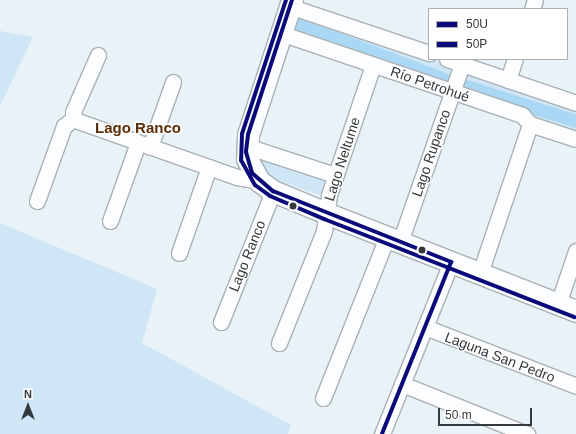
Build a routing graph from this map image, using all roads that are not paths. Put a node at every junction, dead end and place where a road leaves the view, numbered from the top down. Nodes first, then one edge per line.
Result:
1 (290, 3) edge
2 (280, 32) junction
3 (428, 53) edge
4 (98, 55) dead end
5 (450, 60) edge
6 (515, 60) edge
7 (373, 64) junction
8 (462, 64) junction
9 (508, 80) junction
10 (173, 82) dead end
11 (453, 92) junction
12 (576, 103) edge
13 (73, 119) junction
14 (530, 124) junction
15 (576, 140) edge
16 (144, 145) junction
17 (246, 146) junction
18 (209, 167) junction
19 (335, 175) junction
20 (266, 186) junction
21 (37, 201) dead end
22 (326, 213) junction
23 (110, 221) dead end
24 (394, 240) junction
25 (576, 251) edge
26 (179, 253) dead end
27 (451, 262) junction
28 (480, 273) junction
29 (567, 307) edge
30 (221, 322) dead end
31 (425, 327) junction
32 (280, 343) dead end
33 (402, 384) junction
34 (576, 386) edge
35 (323, 398) dead end
36 (382, 434) edge
37 (527, 434) edge

1 - 2 street
1 - 3 street, Río Petrohué
2 - 7 street, Río Petrohué
2 - 17 street
4 - 13 street
5 - 8 street, Río Petrohué
6 - 9 street
7 - 11 street, Río Petrohué
7 - 19 street, Lago Neltume
8 - 9 street, Río Petrohué
8 - 11 street, Lago Rupanco
9 - 12 street, Río Petrohué
10 - 16 street
11 - 14 street, Río Petrohué
11 - 24 street, Lago Rupanco
13 - 16 street
13 - 21 street
14 - 15 street, Río Petrohué
14 - 28 street
16 - 18 street
16 - 23 street
17 - 19 street
17 - 20 street
18 - 20 street
18 - 26 street
19 - 22 street, Lago Neltume
20 - 22 street
20 - 30 street, Lago Ranco
22 - 24 street
22 - 32 street, Lago Neltume
24 - 27 street
24 - 35 street, Lago Rupanco
25 - 29 street
27 - 28 street
27 - 31 street
28 - 29 street
31 - 33 street
31 - 34 street, Laguna San Pedro
33 - 36 street
33 - 37 street

